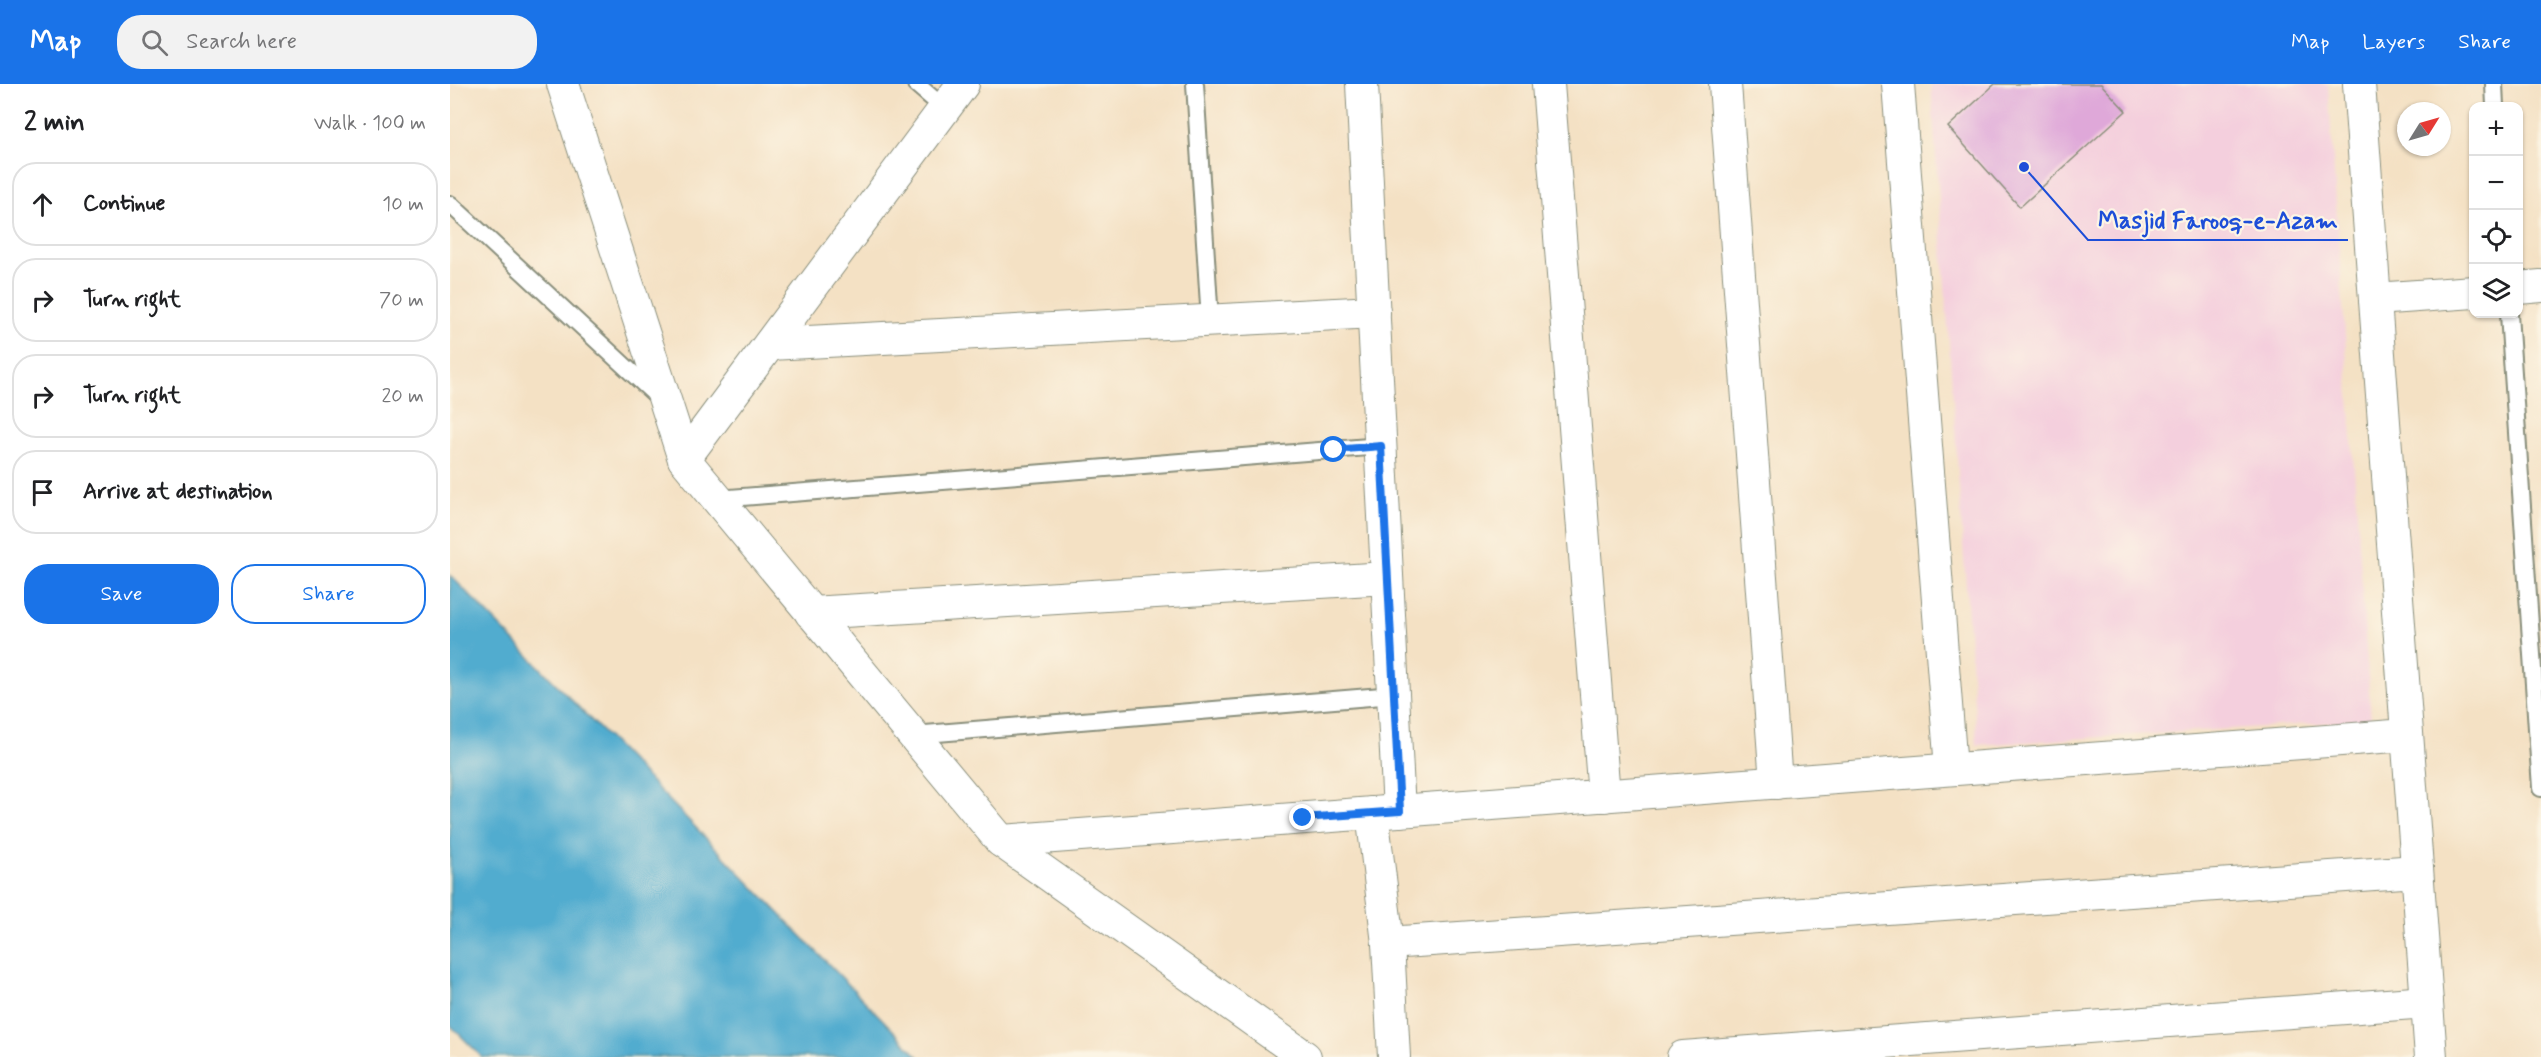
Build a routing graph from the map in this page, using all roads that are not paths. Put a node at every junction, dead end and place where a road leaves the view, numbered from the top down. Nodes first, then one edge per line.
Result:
1 (563, 84) edge
2 (916, 84) edge
3 (963, 84) edge
4 (1195, 84) edge
5 (1362, 84) edge
6 (1548, 84) edge
7 (1725, 84) edge
8 (1898, 84) edge
9 (2359, 84) edge
10 (2493, 84) edge
11 (2495, 102) edge
12 (945, 109) junction
13 (450, 204) edge
14 (2541, 286) edge
15 (2523, 288) edge
16 (2469, 291) edge
17 (2374, 298) junction
18 (1374, 312) junction
19 (2509, 318) edge
20 (1210, 321) junction
21 (770, 344) junction
22 (667, 405) junction
23 (1381, 446) junction
24 (684, 459) junction
25 (717, 499) junction
26 (1387, 578) junction
27 (811, 613) junction
28 (1394, 695) junction
29 (913, 735) junction
30 (2407, 735) junction
31 (1951, 769) junction
32 (1776, 783) junction
33 (2541, 788) edge
34 (1605, 796) junction
35 (1386, 812) junction
36 (1001, 841) junction
37 (2417, 871) junction
38 (1388, 943) junction
39 (2427, 1002) junction
40 (1305, 1057) edge
41 (1394, 1057) edge
42 (1683, 1057) edge
43 (2431, 1057) edge

1 - 22 street
2 - 12 lane
3 - 12 street
4 - 20 lane
5 - 18 street
6 - 34 street
7 - 32 street
8 - 31 street
9 - 17 street
10 - 11 lane
12 - 21 street
13 - 22 lane
14 - 15 street
16 - 17 street
17 - 30 street
18 - 20 street
18 - 23 street
19 - 33 lane
20 - 21 street
21 - 24 street
22 - 24 street
23 - 25 lane
23 - 26 street
24 - 25 street
25 - 27 street
26 - 27 street
26 - 28 street
27 - 29 street
28 - 29 lane
28 - 35 street
29 - 36 street
30 - 31 street
30 - 37 street
31 - 32 street
32 - 34 street
34 - 35 street
35 - 36 street
35 - 38 street
36 - 40 street
37 - 38 street
37 - 39 street
38 - 41 street
39 - 42 street
39 - 43 street

